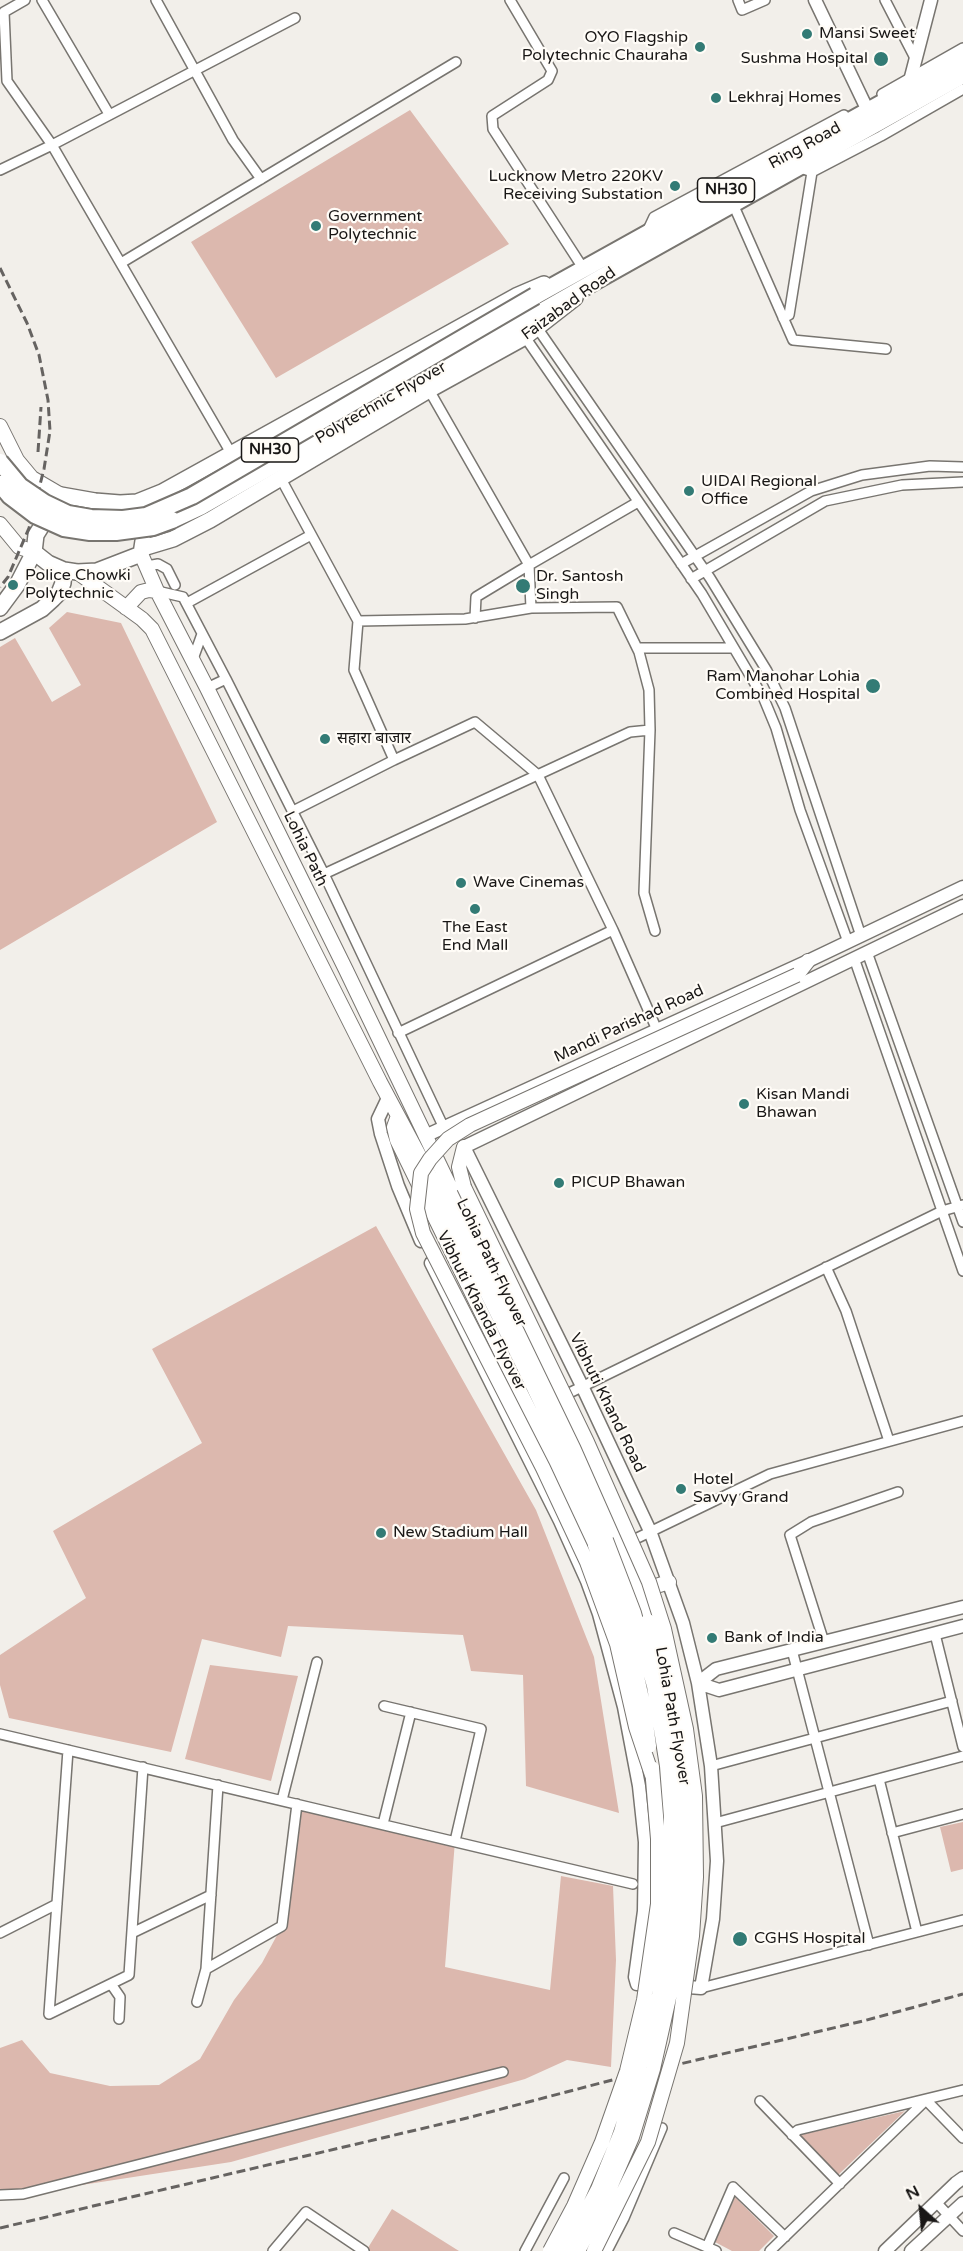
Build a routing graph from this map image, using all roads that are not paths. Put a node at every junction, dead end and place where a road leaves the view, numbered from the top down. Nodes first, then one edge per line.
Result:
1 (25, 0) edge
2 (42, 0) edge
3 (156, 0) edge
4 (510, 0) edge
5 (738, 0) edge
6 (765, 0) edge
7 (814, 0) edge
8 (885, 0) edge
9 (932, 0) edge
10 (295, 18) dead end
11 (963, 48) edge
12 (963, 58) edge
13 (916, 60) junction
14 (456, 62) dead end
15 (195, 69) junction
16 (963, 75) edge
17 (911, 77) junction
18 (4, 82) edge
19 (963, 89) edge
20 (110, 114) junction
21 (872, 119) junction
22 (52, 146) junction
23 (0, 170) edge
24 (806, 170) junction
25 (261, 179) junction
26 (733, 204) junction
27 (121, 263) junction
28 (583, 268) junction
29 (597, 280) junction
30 (539, 303) junction
31 (783, 318) junction
32 (531, 333) junction
33 (886, 349) dead end
34 (429, 390) junction
35 (590, 404) junction
36 (577, 413) junction
37 (0, 426) edge
38 (231, 453) junction
39 (0, 462) edge
40 (963, 467) edge
41 (25, 469) junction
42 (280, 477) junction
43 (963, 482) edge
44 (0, 484) edge
45 (0, 491) edge
46 (162, 492) junction
47 (62, 495) junction
48 (137, 502) junction
49 (638, 502) junction
50 (761, 519) junction
51 (0, 524) edge
52 (769, 533) junction
53 (311, 535) junction
54 (176, 538) junction
55 (34, 552) junction
56 (144, 556) junction
57 (694, 556) junction
58 (681, 564) junction
59 (529, 565) junction
60 (70, 571) junction
61 (705, 571) junction
62 (691, 579) junction
63 (175, 585) dead end
64 (157, 591) junction
65 (187, 603) junction
66 (0, 608) edge
67 (126, 608) junction
68 (531, 608) junction
69 (475, 618) junction
70 (358, 621) junction
71 (0, 632) edge
72 (202, 634) junction
73 (637, 648) junction
74 (733, 648) junction
75 (211, 650) junction
76 (193, 659) junction
77 (226, 679) junction
78 (207, 688) junction
79 (650, 730) junction
80 (798, 748) junction
81 (783, 749) junction
82 (394, 760) junction
83 (789, 772) junction
84 (538, 775) junction
85 (293, 812) junction
86 (324, 874) junction
87 (963, 887) edge
88 (963, 906) edge
89 (613, 930) junction
90 (655, 931) dead end
91 (861, 936) junction
92 (848, 942) junction
93 (867, 952) junction
94 (854, 958) junction
95 (808, 961) junction
96 (657, 1030) junction
97 (398, 1033) junction
98 (388, 1098) junction
99 (492, 1104) junction
100 (503, 1127) junction
101 (444, 1128) junction
102 (425, 1136) junction
103 (464, 1147) junction
104 (437, 1161) joint
105 (960, 1206) edge
106 (942, 1211) junction
107 (963, 1222) edge
108 (826, 1267) junction
109 (963, 1270) edge
110 (582, 1386) junction
111 (553, 1401) junction
112 (963, 1421) edge
113 (889, 1441) junction
114 (898, 1492) dead end
115 (650, 1531) junction
116 (601, 1542) junction
117 (622, 1545) junction
118 (669, 1582) junction
119 (640, 1592) junction
120 (963, 1607) edge
121 (963, 1626) edge
122 (935, 1634) junction
123 (824, 1642) junction
124 (792, 1650) junction
125 (317, 1662) dead end
126 (797, 1670) junction
127 (698, 1683) junction
128 (952, 1701) junction
129 (384, 1706) dead end
130 (411, 1712) junction
131 (0, 1734) edge
132 (815, 1738) junction
133 (963, 1747) edge
134 (68, 1750) junction
135 (963, 1756) edge
136 (711, 1766) junction
137 (143, 1767) junction
138 (652, 1776) junction
139 (879, 1779) junction
140 (218, 1785) junction
141 (830, 1792) junction
142 (282, 1800) junction
143 (297, 1804) junction
144 (963, 1814) edge
145 (715, 1823) junction
146 (383, 1824) junction
147 (892, 1833) junction
148 (455, 1841) junction
149 (633, 1884) dead end
150 (211, 1895) junction
151 (57, 1904) junction
152 (963, 1920) edge
153 (917, 1932) junction
154 (0, 1933) edge
155 (132, 1933) junction
156 (868, 1945) junction
157 (206, 1969) junction
158 (111, 1984) junction
159 (701, 1988) junction
160 (197, 2002) dead end
161 (119, 2019) dead end
162 (503, 2072) dead end
163 (963, 2090) edge
164 (926, 2100) junction
165 (760, 2102) dead end
166 (662, 2128) dead end
167 (792, 2135) junction
168 (963, 2138) edge
169 (564, 2178) dead end
170 (963, 2178) edge
171 (840, 2184) junction
172 (0, 2195) edge
173 (936, 2202) junction
174 (963, 2203) edge
175 (948, 2215) junction
176 (963, 2231) edge
177 (674, 2233) dead end
178 (784, 2237) junction
179 (711, 2249) edge
180 (273, 2251) edge
181 (364, 2251) edge
182 (525, 2251) edge
183 (550, 2251) edge
184 (565, 2251) edge
185 (578, 2251) edge
186 (594, 2251) edge
187 (607, 2251) edge
188 (770, 2251) edge
189 (885, 2251) edge
190 (911, 2251) edge

1 - 18 street
2 - 20 street
3 - 15 street
4 - 28 street
5 - 6 street
7 - 21 street
8 - 13 street
9 - 13 street
10 - 15 street
11 - 17 street
12 - 21 highway, Ring Road / NH30
13 - 17 street
14 - 25 street
15 - 20 street
15 - 25 street
16 - 21 highway, Faizabad Road / NH30
17 - 21 street
18 - 22 street
19 - 21 street
20 - 22 street
21 - 24 highway, Faizabad Road / NH30
21 - 28 highway, Ring Road / NH30
22 - 23 street
22 - 27 street
24 - 26 highway, Faizabad Road / NH30
24 - 31 street
25 - 27 street
26 - 29 highway, Faizabad Road / NH30
26 - 31 street
27 - 38 street
28 - 30 highway, Polytechnic Flyover / NH30
28 - 38 main road, Faizabad Road
29 - 30 highway, Polytechnic Flyover / NH30
29 - 32 main road, Faizabad Road
30 - 39 highway, Polytechnic Flyover / NH30, bridge
30 - 44 highway, Polytechnic Flyover / NH30, bridge
31 - 33 street
32 - 34 main road, Faizabad Road
32 - 35 street
32 - 36 street
34 - 42 main road, Faizabad Road
34 - 59 street
35 - 36 street
35 - 57 street
36 - 49 street
37 - 41 main road
38 - 46 main road, Faizabad Road
40 - 50 street
41 - 45 main road
41 - 47 main road
42 - 53 street
42 - 54 main road, Faizabad Road
43 - 52 street
46 - 48 main road, Faizabad Road
46 - 54 main road
47 - 48 main road
47 - 55 main road
48 - 56 main road
49 - 58 street
49 - 59 street
50 - 52 street
50 - 57 street
51 - 55 main road
52 - 61 street
53 - 65 street
53 - 70 street
54 - 56 main road, Faizabad Road
55 - 60 main road
55 - 66 main road
56 - 60 main road, Faizabad Road
56 - 63 street
56 - 64 main road, Lohia Path
57 - 58 street
57 - 61 street
58 - 62 street
59 - 68 street
59 - 69 street
60 - 67 main road
60 - 71 main road
61 - 62 street
61 - 80 street
62 - 74 street
64 - 65 street
64 - 67 main road
64 - 76 main road, Lohia Path
65 - 72 street
67 - 98 main road, Lohia Path Flyover
68 - 69 street
68 - 73 street
69 - 70 street
70 - 82 street
72 - 75 street
72 - 76 street
73 - 74 street
73 - 79 street
74 - 81 street
75 - 76 street
75 - 77 street
76 - 78 main road, Lohia Path
77 - 78 street
77 - 85 street
78 - 102 main road, Lohia Path
79 - 84 street
79 - 90 street
80 - 81 street
80 - 83 street
80 - 91 street
81 - 83 street
82 - 84 street
82 - 85 street
83 - 92 street
84 - 86 street
84 - 89 street
85 - 86 street
86 - 97 street
87 - 91 street, Mandi Parishad Road
88 - 93 street
89 - 96 street
89 - 97 street
91 - 92 street, Mandi Parishad Road
92 - 95 street, Mandi Parishad Road
93 - 94 street
93 - 105 street
94 - 100 street
94 - 106 street
95 - 96 street, Mandi Parishad Road
95 - 138 main road, Vibhuti Khanda Flyover, bridge
96 - 99 street, Mandi Parishad Road
97 - 101 street
98 - 116 main road, Lohia Path Flyover
98 - 159 street
99 - 100 street
99 - 101 street, Mandi Parishad Road
100 - 103 street
101 - 102 street, Mandi Parishad Road
102 - 104 main road, Lohia Path
103 - 110 street, Vibhuti Khand Road
103 - 186 main road, Lohia Path Flyover, bridge
104 - 111 main road, Lohia Path Flyover
105 - 106 street
105 - 107 street
106 - 108 street
106 - 109 street
108 - 110 street
108 - 113 street
110 - 111 street
110 - 115 street, Vibhuti Khand Road
111 - 117 main road, Lohia Path Flyover
112 - 113 street
113 - 115 street
114 - 123 street
115 - 117 street
115 - 118 street, Vibhuti Khand Road
116 - 138 main road, Lohia Path Flyover, bridge
116 - 184 main road, Lohia Path Flyover, bridge
117 - 119 main road, Lohia Path Flyover
118 - 119 main road
118 - 127 street, Vibhuti Khand Road
119 - 185 main road, Lohia Path Flyover, bridge
120 - 123 street
121 - 122 street
122 - 126 street
122 - 128 street
123 - 124 street
124 - 126 street
124 - 127 street
125 - 142 street
126 - 127 street
126 - 132 street
127 - 136 street, Vibhuti Khand Road
128 - 132 street
128 - 133 street
129 - 130 street
130 - 146 street
130 - 148 street
131 - 134 street
132 - 136 street
132 - 141 street
134 - 137 street
134 - 151 street
135 - 139 street
136 - 145 street, Vibhuti Khand Road
137 - 140 street
137 - 155 street
138 - 183 main road, Lohia Path Flyover, bridge
139 - 141 street
139 - 147 street
140 - 142 street
140 - 150 street
141 - 145 street
141 - 156 street
142 - 143 street
143 - 146 street
143 - 157 street
144 - 147 street
145 - 159 street, Vibhuti Khand Road
146 - 148 street
147 - 153 street
148 - 149 street
150 - 155 street
150 - 157 street
151 - 154 street
151 - 158 street
152 - 153 street
153 - 156 street
155 - 158 street
156 - 159 street
157 - 160 street
158 - 161 street
162 - 172 street
163 - 164 street
164 - 167 street
164 - 168 street
164 - 171 street
165 - 167 street
166 - 187 street
167 - 171 street
169 - 182 street
170 - 173 street
171 - 178 street
173 - 175 street
173 - 189 street
174 - 175 street
175 - 176 street
175 - 190 street
177 - 179 street
178 - 179 street
178 - 188 street
180 - 181 street

